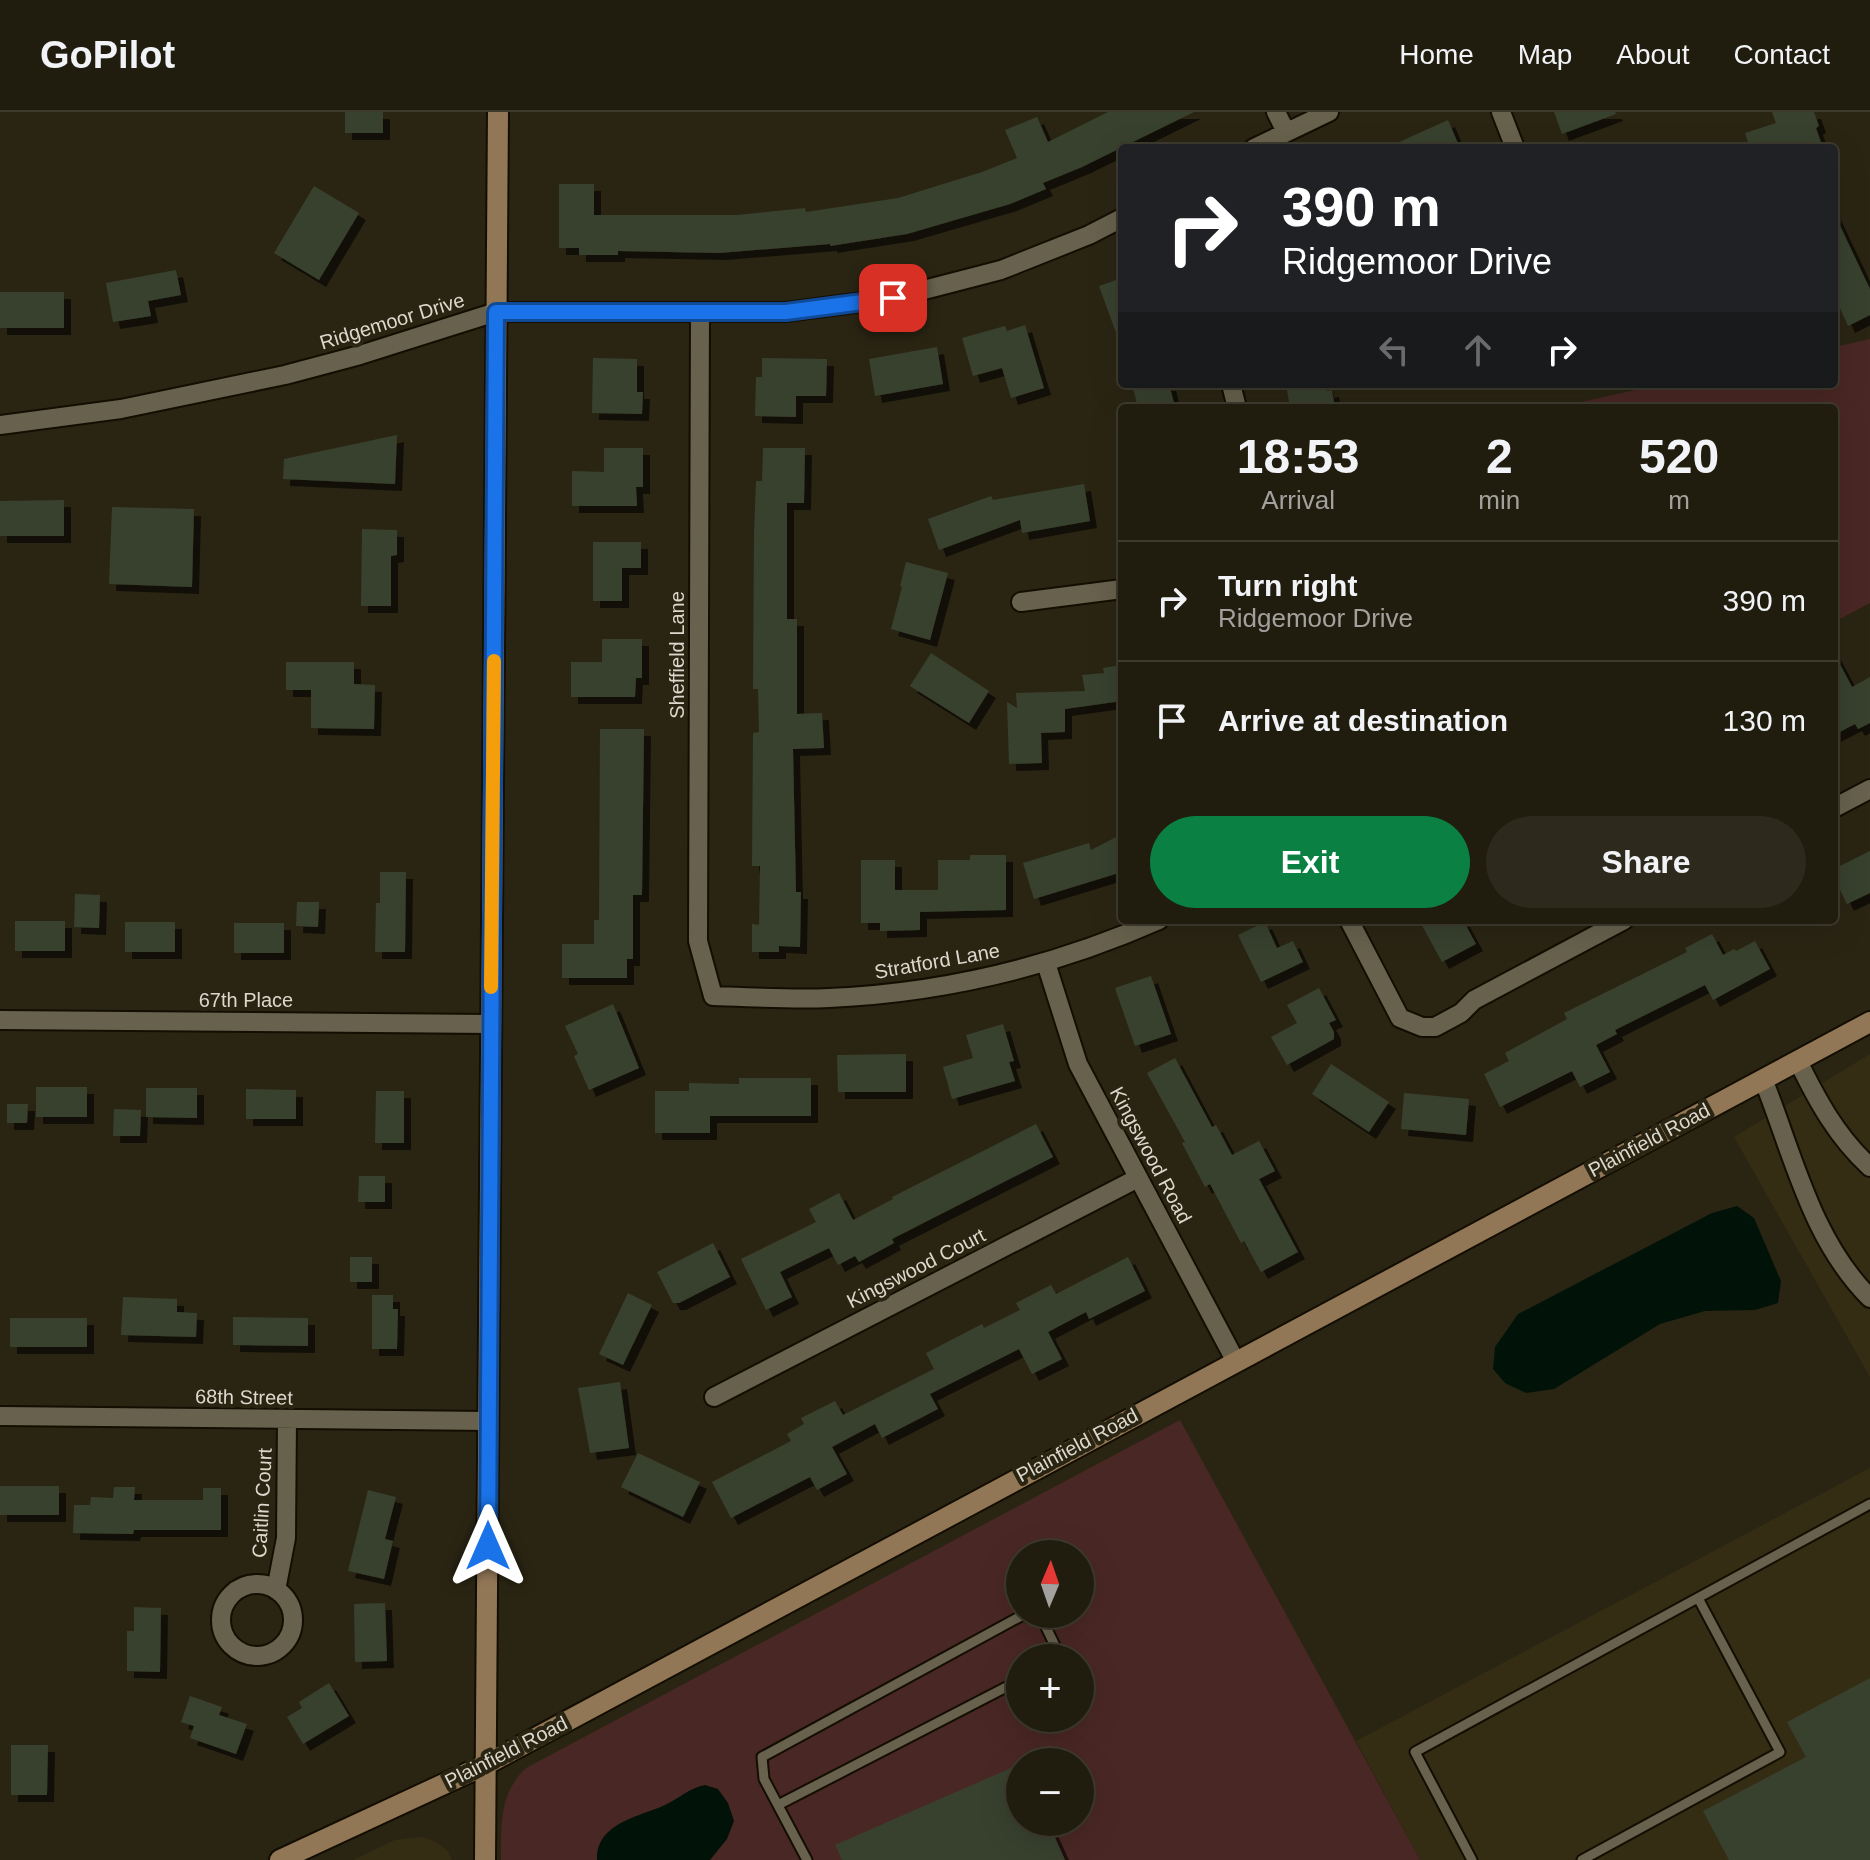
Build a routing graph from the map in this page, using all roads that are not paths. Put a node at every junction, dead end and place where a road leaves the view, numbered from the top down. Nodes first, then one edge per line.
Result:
1 (498, 112) edge
2 (1276, 112) edge
3 (1329, 112) edge
4 (1501, 112) edge
5 (1286, 132) junction
6 (1262, 144) edge
7 (1513, 144) edge
8 (1118, 220) edge
9 (496, 312) junction
10 (700, 312) junction
11 (0, 425) edge
12 (1118, 590) edge
13 (1021, 602) dead end
14 (1870, 789) edge
15 (1838, 806) edge
16 (1148, 924) edge
17 (1351, 924) edge
18 (1616, 924) edge
19 (1046, 963) junction
20 (713, 996) joint
21 (0, 1020) edge
22 (1870, 1022) edge
23 (491, 1024) junction
24 (1798, 1061) junction
25 (1763, 1079) junction
26 (1870, 1167) edge
27 (1138, 1178) junction
28 (1870, 1298) edge
29 (1235, 1360) junction
30 (714, 1397) dead end
31 (0, 1416) edge
32 (287, 1419) junction
33 (488, 1421) junction
34 (1870, 1504) edge
35 (276, 1590) dead end
36 (1698, 1598) junction
37 (1054, 1644) edge
38 (1006, 1687) edge
39 (487, 1764) junction
40 (778, 1805) junction
41 (280, 1860) edge
42 (485, 1860) edge
43 (807, 1860) edge
44 (1472, 1860) edge
45 (1582, 1860) edge

1 - 9 main road
2 - 5 street
3 - 5 street
4 - 7 street
5 - 6 street
8 - 10 street, Ridgemoor Drive
9 - 10 street, Ridgemoor Drive
9 - 11 street, Ridgemoor Drive
9 - 23 main road
10 - 20 street, Sheffield Lane
12 - 13 street
14 - 15 street
16 - 19 street, Stratford Lane
17 - 18 street
19 - 20 street, Stratford Lane
19 - 27 street, Kingswood Road
21 - 23 street, 67th Place
22 - 24 main road, Plainfield Road
23 - 33 main road
24 - 25 main road, Plainfield Road
24 - 26 street
25 - 28 street
25 - 29 main road, Plainfield Road
27 - 29 street, Kingswood Road
27 - 30 street, Kingswood Court
29 - 39 main road, Plainfield Road
31 - 32 street, 68th Street
32 - 33 street, 68th Street
32 - 35 street, Caitlin Court
33 - 39 main road
34 - 36 lane
36 - 44 lane
36 - 45 lane
37 - 40 lane
38 - 40 lane
39 - 41 main road, Plainfield Road
39 - 42 main road
40 - 43 lane

